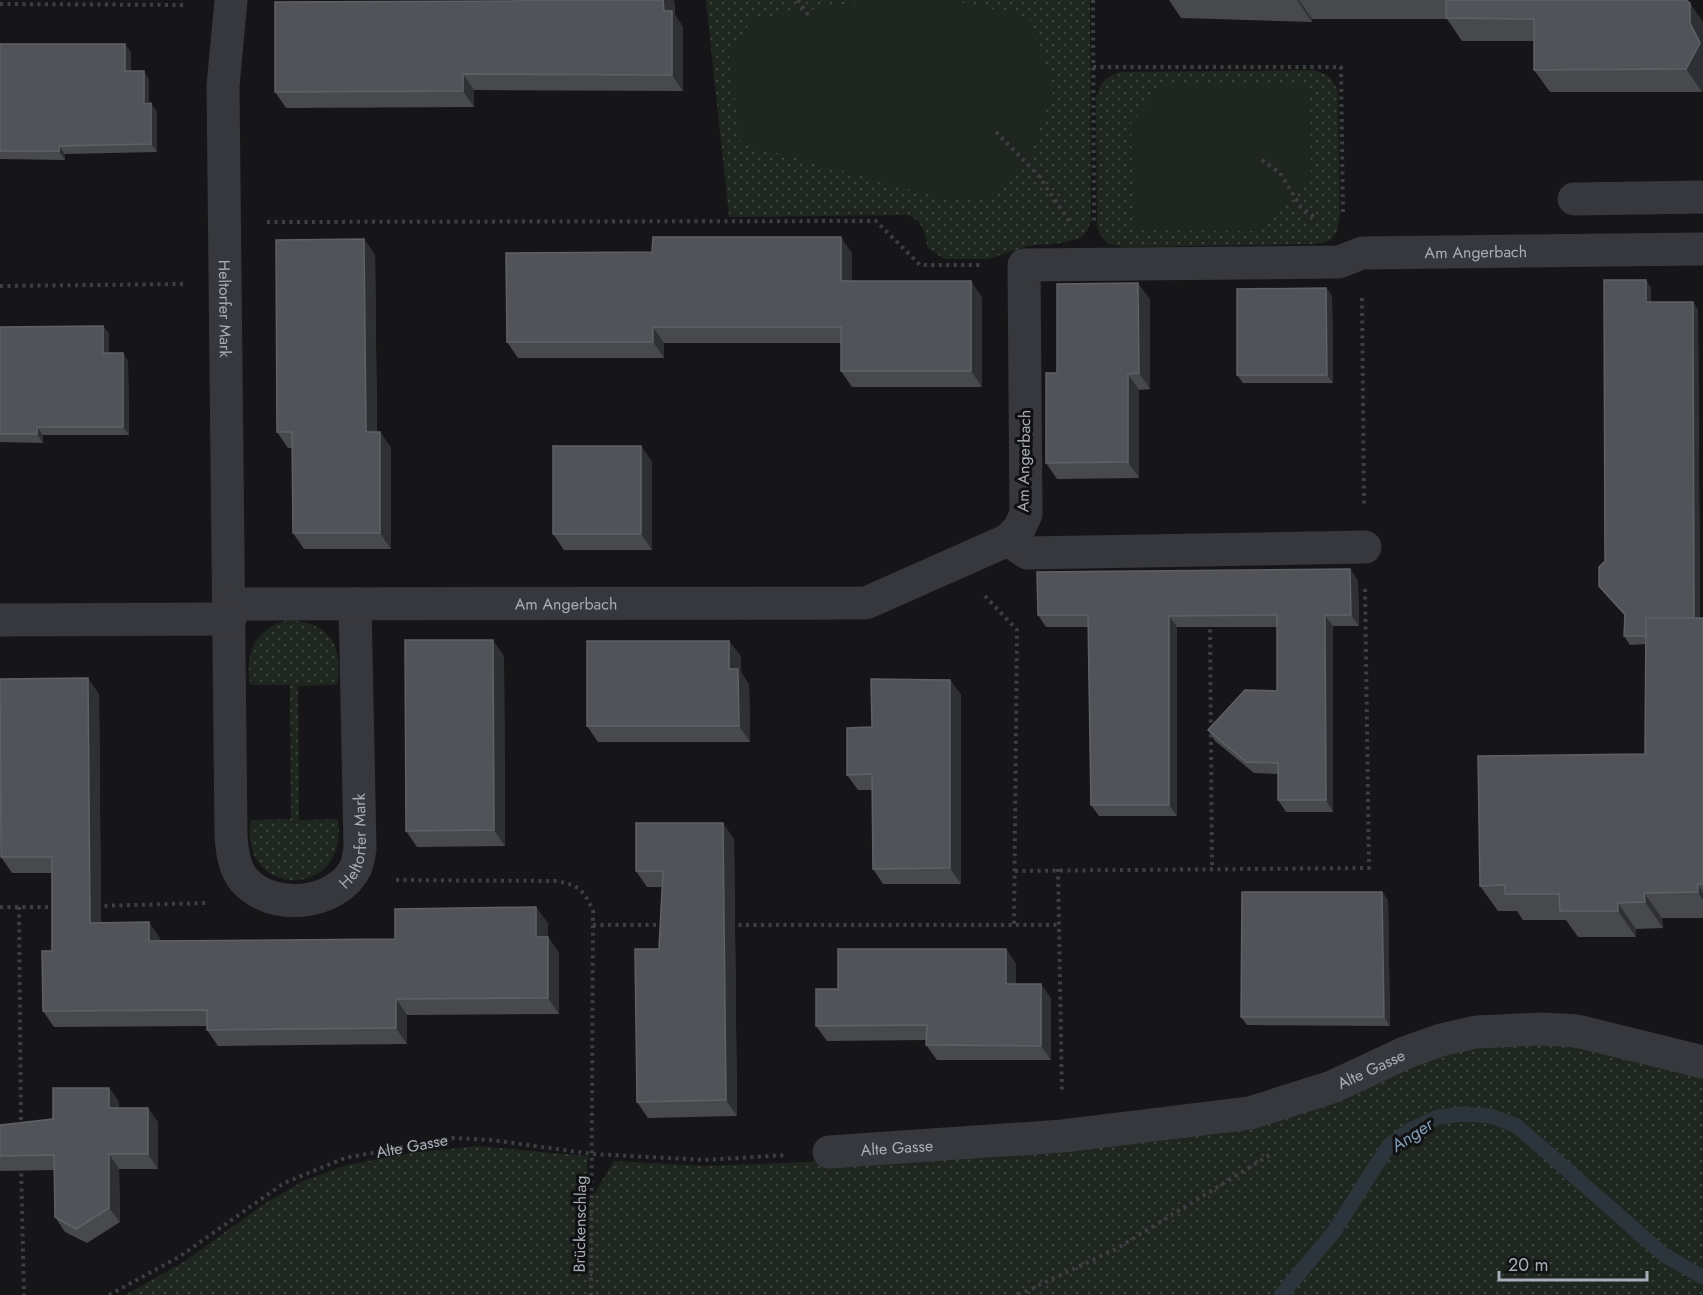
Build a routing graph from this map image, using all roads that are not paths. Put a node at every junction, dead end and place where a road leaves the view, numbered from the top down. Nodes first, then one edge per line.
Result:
1 (230, 2) edge
2 (1703, 197) edge
3 (1574, 199) dead end
4 (1703, 249) edge
5 (1008, 540) junction
6 (1365, 547) road end
7 (355, 604) junction
8 (230, 611) junction
9 (0, 620) edge
10 (1703, 1062) edge
11 (828, 1152) road end

1 - 8 street, Heltorfer Mark
2 - 3 street
4 - 5 street, Am Angerbach
5 - 6 street
5 - 7 street, Am Angerbach
7 - 8 street, Am Angerbach
7 - 8 street, Heltorfer Mark
8 - 9 street
10 - 11 street, Alte Gasse

